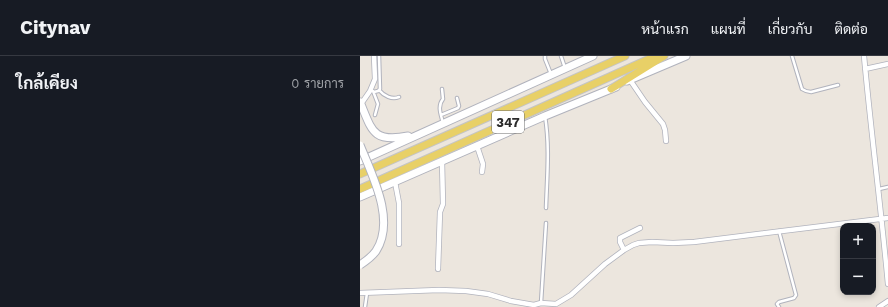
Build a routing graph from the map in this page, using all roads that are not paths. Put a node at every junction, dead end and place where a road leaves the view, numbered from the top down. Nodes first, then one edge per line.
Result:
1 (374, 56) edge
2 (379, 56) edge
3 (545, 56) edge
4 (561, 56) edge
5 (593, 56) edge
6 (616, 56) edge
7 (625, 56) edge
8 (656, 56) edge
9 (664, 56) edge
10 (686, 56) edge
11 (792, 56) edge
12 (864, 56) edge
13 (888, 64) edge
14 (565, 68) junction
15 (865, 69) junction
16 (594, 70) junction
17 (552, 74) junction
18 (630, 80) junction
19 (838, 85) dead end
20 (442, 89) dead end
21 (611, 89) junction
22 (372, 90) junction
23 (379, 90) junction
24 (399, 97) dead end
25 (456, 98) dead end
26 (360, 103) edge
27 (375, 115) dead end
28 (441, 115) junction
29 (545, 116) junction
30 (443, 123) junction
31 (427, 130) junction
32 (666, 141) dead end
33 (360, 145) edge
34 (477, 146) junction
35 (360, 161) edge
36 (442, 161) junction
37 (482, 172) dead end
38 (360, 174) edge
39 (395, 182) junction
40 (360, 188) edge
41 (888, 188) edge
42 (878, 189) junction
43 (360, 197) edge
44 (546, 208) dead end
45 (888, 218) edge
46 (882, 219) junction
47 (546, 224) dead end
48 (640, 228) dead end
49 (779, 231) junction
50 (399, 244) dead end
51 (624, 250) junction
52 (360, 265) edge
53 (438, 269) dead end
54 (888, 284) edge
55 (360, 293) edge
56 (367, 293) junction
57 (888, 301) edge
58 (511, 302) junction
59 (541, 303) junction
60 (557, 306) edge
61 (365, 307) edge
62 (510, 307) edge
63 (779, 307) edge
64 (879, 307) edge

1 - 22 street
2 - 23 lane
3 - 17 lane
4 - 14 lane
5 - 14 main road, 347
6 - 16 main road
7 - 16 main road, 347
8 - 40 main road, 347
9 - 21 main road
10 - 18 main road, 347
11 - 19 lane
12 - 15 street
13 - 15 street
14 - 17 main road, 347
15 - 42 street
16 - 38 main road, 347
17 - 30 main road, 347
18 - 21 main road, 347
18 - 32 street
20 - 28 lane
21 - 29 main road, 347
22 - 23 lane
22 - 26 street
22 - 27 lane
23 - 24 lane
25 - 28 lane
26 - 31 main road
28 - 30 lane
29 - 34 main road, 347
29 - 44 lane
30 - 31 main road, 347
31 - 35 main road, 347
33 - 52 main road, bridge
34 - 36 main road, 347
34 - 37 street
36 - 39 main road, 347
36 - 53 street
39 - 43 main road, 347
39 - 50 street
41 - 42 lane
42 - 46 street
45 - 46 street
46 - 49 street
46 - 54 street
47 - 59 lane
48 - 51 street
49 - 51 street
49 - 63 lane
51 - 60 street
55 - 56 street
56 - 58 street
56 - 61 lane
57 - 64 street
58 - 59 street
58 - 62 street
59 - 60 street

